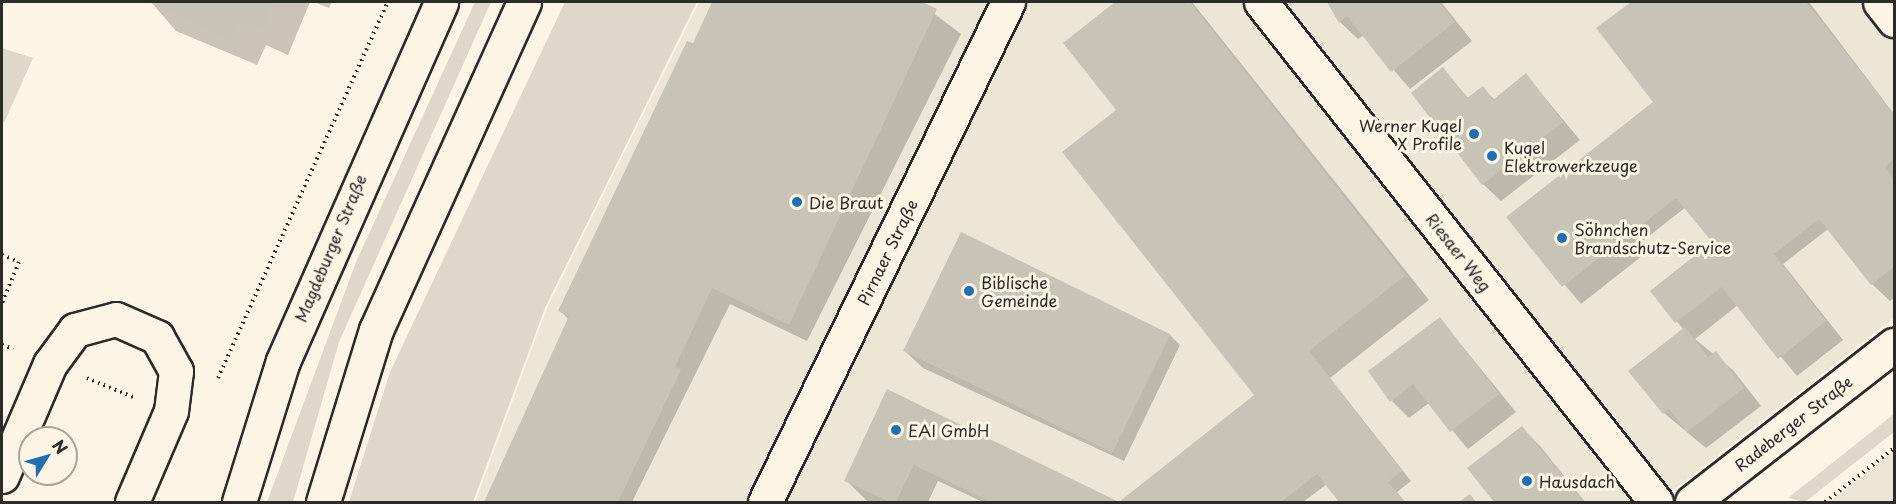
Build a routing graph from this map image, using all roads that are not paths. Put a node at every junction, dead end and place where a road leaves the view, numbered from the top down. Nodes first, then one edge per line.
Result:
1 (441, 2) edge
2 (524, 2) edge
3 (1008, 2) edge
4 (1261, 2) edge
5 (1880, 2) edge
6 (1894, 20) edge
7 (1894, 345) edge
8 (2, 476) edge
9 (132, 502) edge
10 (238, 502) edge
11 (323, 502) edge
12 (765, 502) edge
13 (1656, 502) edge
14 (1692, 502) edge

1 - 10 street, Magdeburger Straße
2 - 11 street
3 - 12 street, Pirnaer Straße
4 - 13 street, Riesaer Weg
5 - 6 street
7 - 14 street, Radeberger Straße
8 - 9 street

